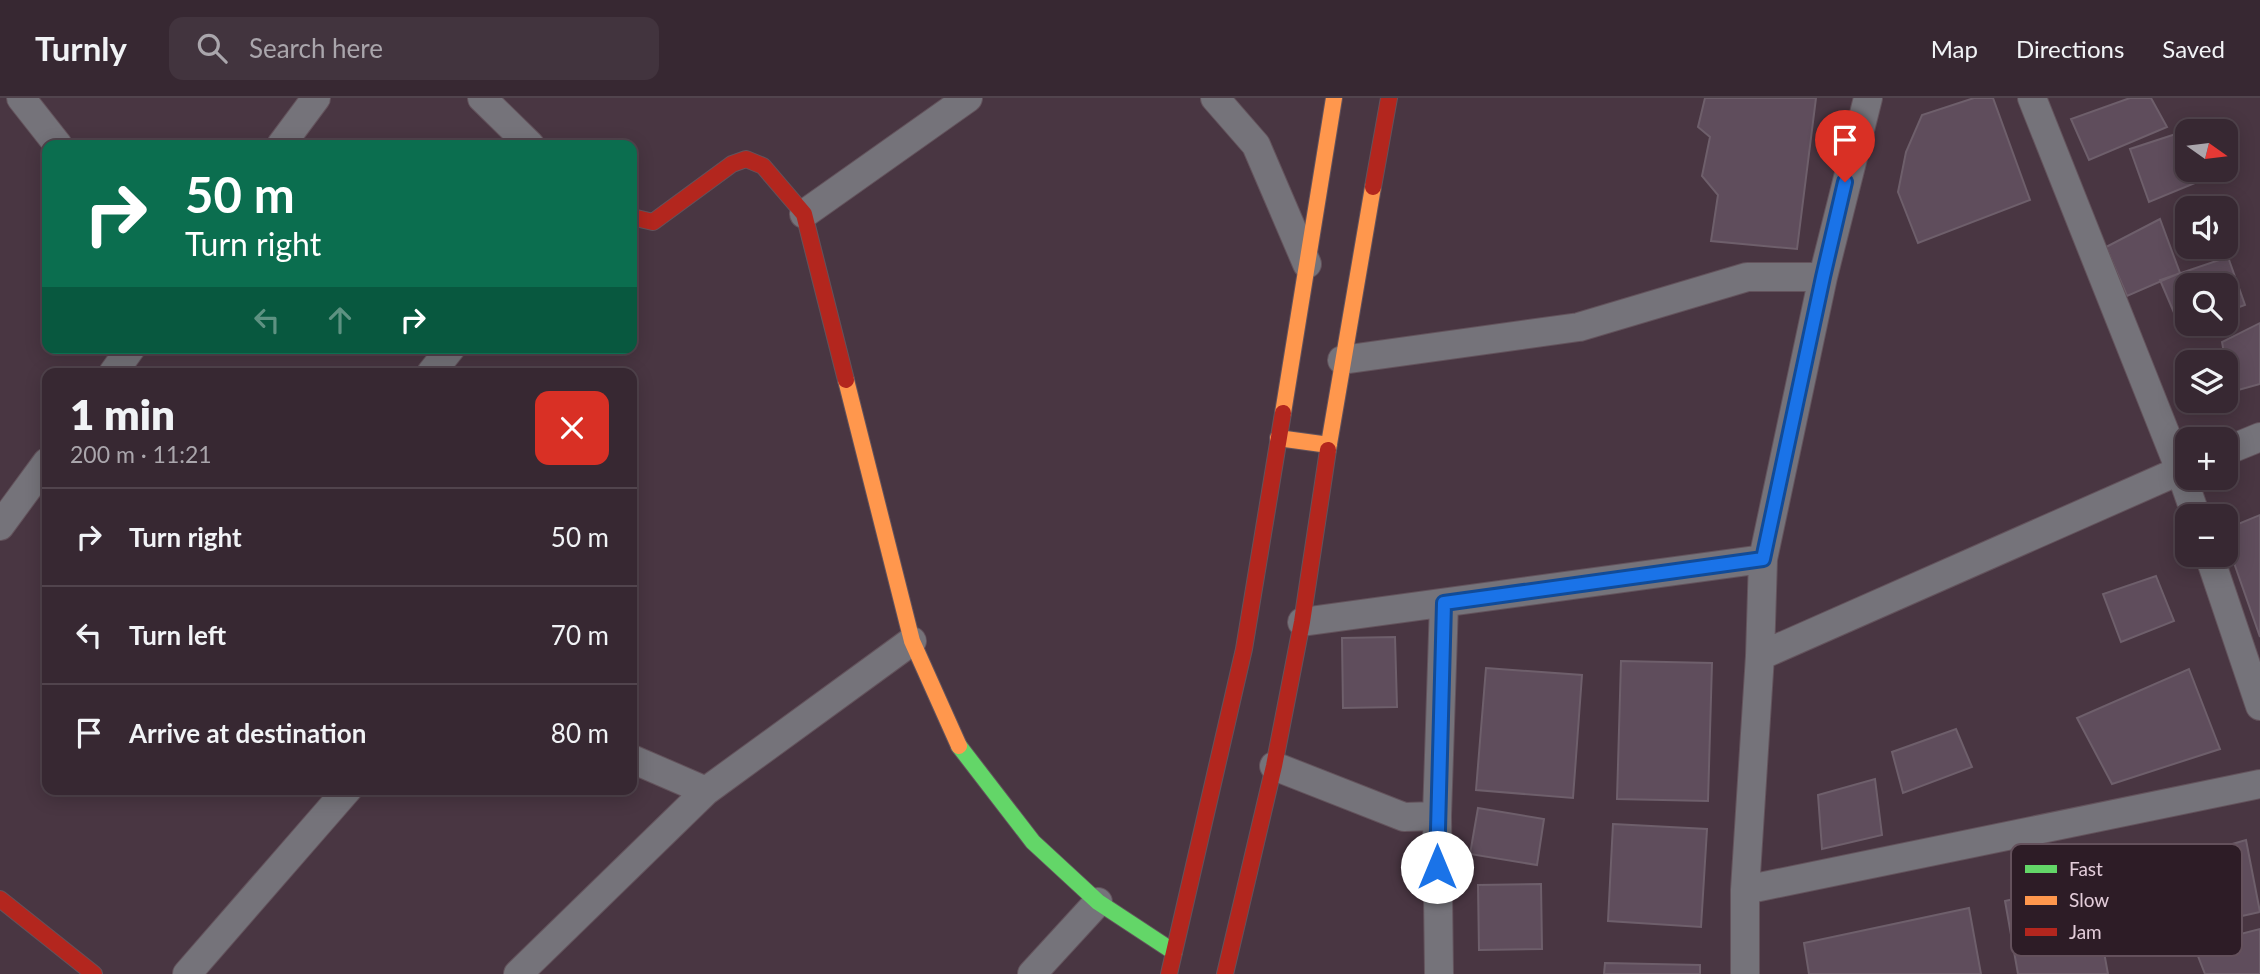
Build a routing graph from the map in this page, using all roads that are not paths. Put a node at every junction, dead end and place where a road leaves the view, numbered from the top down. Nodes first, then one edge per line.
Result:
1 (21, 98) edge
2 (316, 98) edge
3 (482, 98) edge
4 (968, 98) edge
5 (1215, 98) edge
6 (1334, 98) edge
7 (1389, 98) edge
8 (1868, 98) edge
9 (2032, 98) edge
10 (54, 140) edge
11 (285, 140) edge
12 (525, 140) edge
13 (804, 214) junction
14 (637, 218) edge
15 (1307, 264) junction
16 (1823, 277) junction
17 (446, 354) edge
18 (1342, 360) junction
19 (435, 368) edge
20 (2260, 437) edge
21 (1278, 438) junction
22 (1329, 445) junction
23 (2175, 447) edge
24 (2238, 447) edge
25 (42, 469) edge
26 (2175, 473) edge
27 (0, 526) edge
28 (1763, 559) junction
29 (2213, 567) edge
30 (1444, 603) junction
31 (1302, 622) junction
32 (912, 641) junction
33 (1760, 656) junction
34 (2260, 705) edge
35 (637, 761) edge
36 (1274, 766) junction
37 (2260, 784) edge
38 (706, 791) junction
39 (343, 795) edge
40 (1437, 817) junction
41 (1745, 890) junction
42 (0, 899) edge
43 (1098, 902) junction
44 (1174, 952) junction
45 (524, 972) edge
46 (94, 974) edge
47 (187, 974) edge
48 (1032, 974) edge
49 (1169, 974) edge
50 (1224, 974) edge
51 (1439, 974) edge
52 (1745, 974) edge

1 - 10 street
2 - 11 street
3 - 12 street
4 - 13 street
5 - 15 street
6 - 15 main road
7 - 18 main road
8 - 16 street
9 - 23 street
13 - 14 main road
13 - 32 main road
15 - 21 main road
16 - 18 street
16 - 28 street
17 - 19 street
18 - 22 main road
20 - 24 street
21 - 22 main road
21 - 44 main road
22 - 31 main road
25 - 27 street
26 - 33 street
28 - 30 street
28 - 33 street
29 - 34 street
30 - 31 street
30 - 40 street
31 - 36 main road
32 - 38 street
32 - 43 main road
33 - 41 street
35 - 38 street
36 - 40 street
36 - 50 main road
37 - 41 street
38 - 45 street
39 - 47 street
40 - 51 street
41 - 52 street
42 - 46 main road
43 - 44 main road
43 - 48 street
44 - 49 main road

